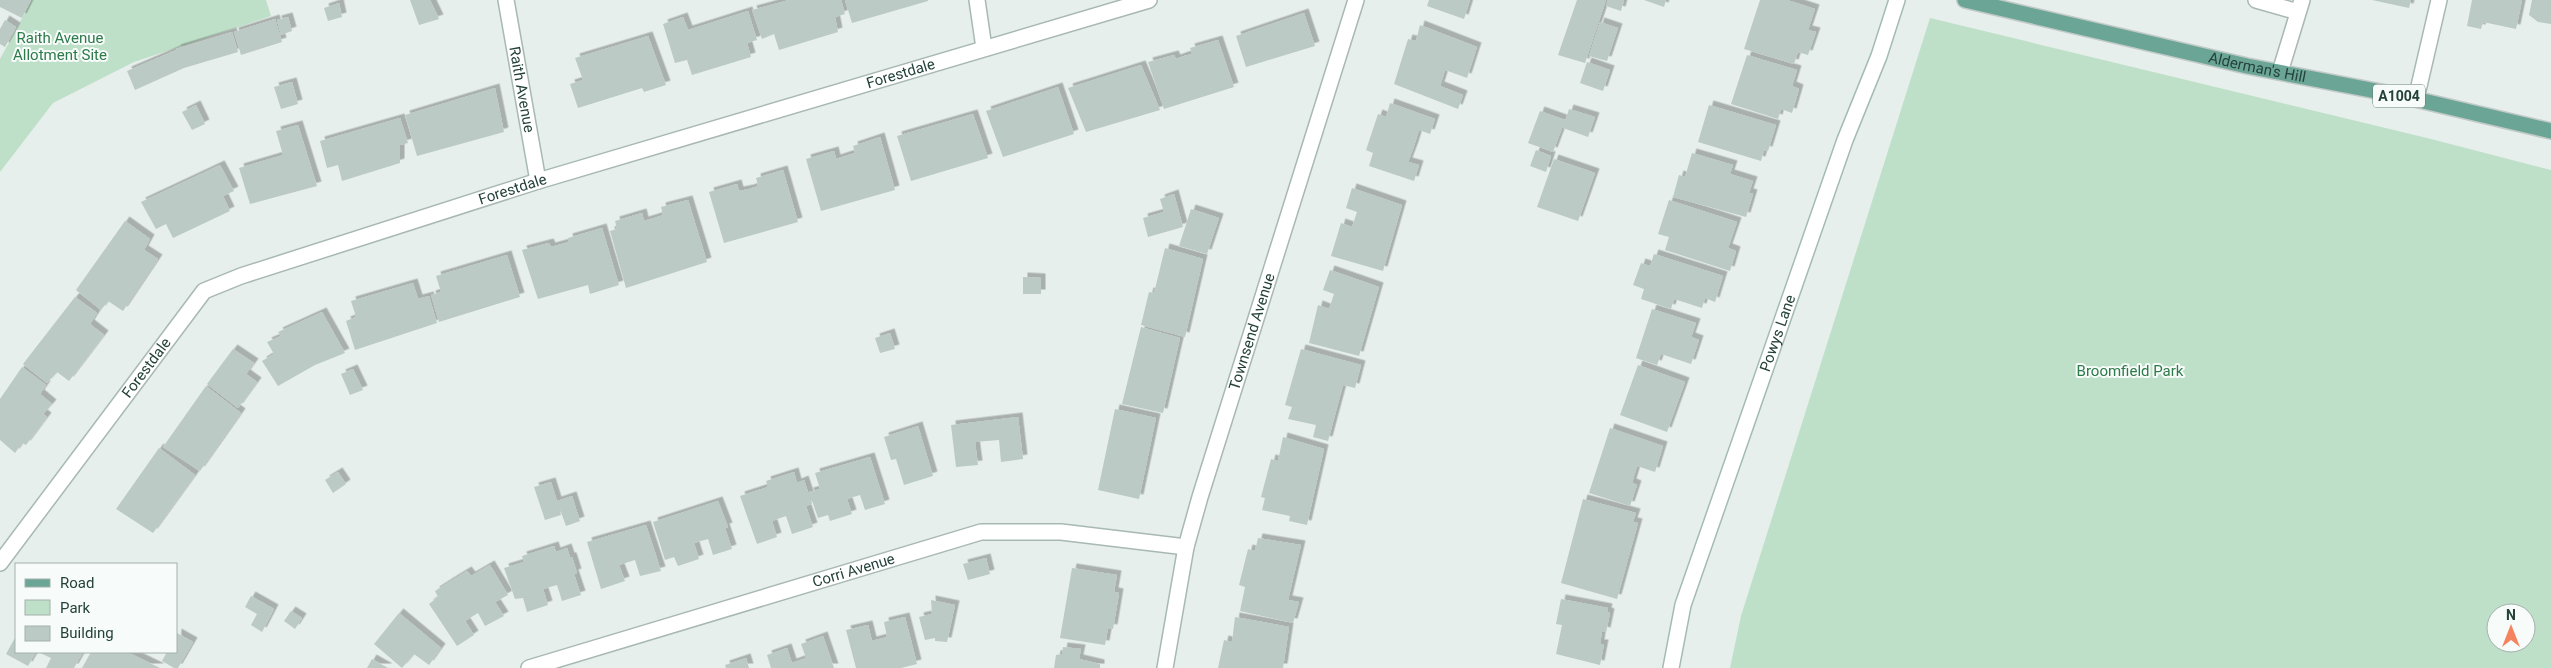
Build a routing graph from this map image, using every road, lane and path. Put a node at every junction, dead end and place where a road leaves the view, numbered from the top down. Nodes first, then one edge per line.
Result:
1 (506, 0) edge
2 (977, 0) edge
3 (1149, 0) edge
4 (1356, 0) edge
5 (1897, 0) edge
6 (1966, 0) edge
7 (2256, 0) edge
8 (2438, 0) edge
9 (2300, 6) edge
10 (984, 48) junction
11 (2280, 72) junction
12 (2416, 99) junction
13 (2551, 131) edge
14 (538, 181) junction
15 (1186, 547) junction
16 (0, 563) edge
17 (528, 668) edge
18 (1165, 668) edge
19 (1671, 668) edge

1 - 14 street, Raith Avenue
2 - 10 street
3 - 10 street, Forestdale
4 - 15 street, Townsend Avenue
5 - 19 street, Powys Lane
6 - 11 main road, Alderman's Hill / A1004
7 - 9 street
8 - 12 street
9 - 11 street
10 - 14 street, Forestdale
11 - 12 main road, Alderman's Hill / A1004
12 - 13 main road, Alderman's Hill / A1004
14 - 16 street, Forestdale
15 - 17 street, Corri Avenue
15 - 18 street, Townsend Avenue

